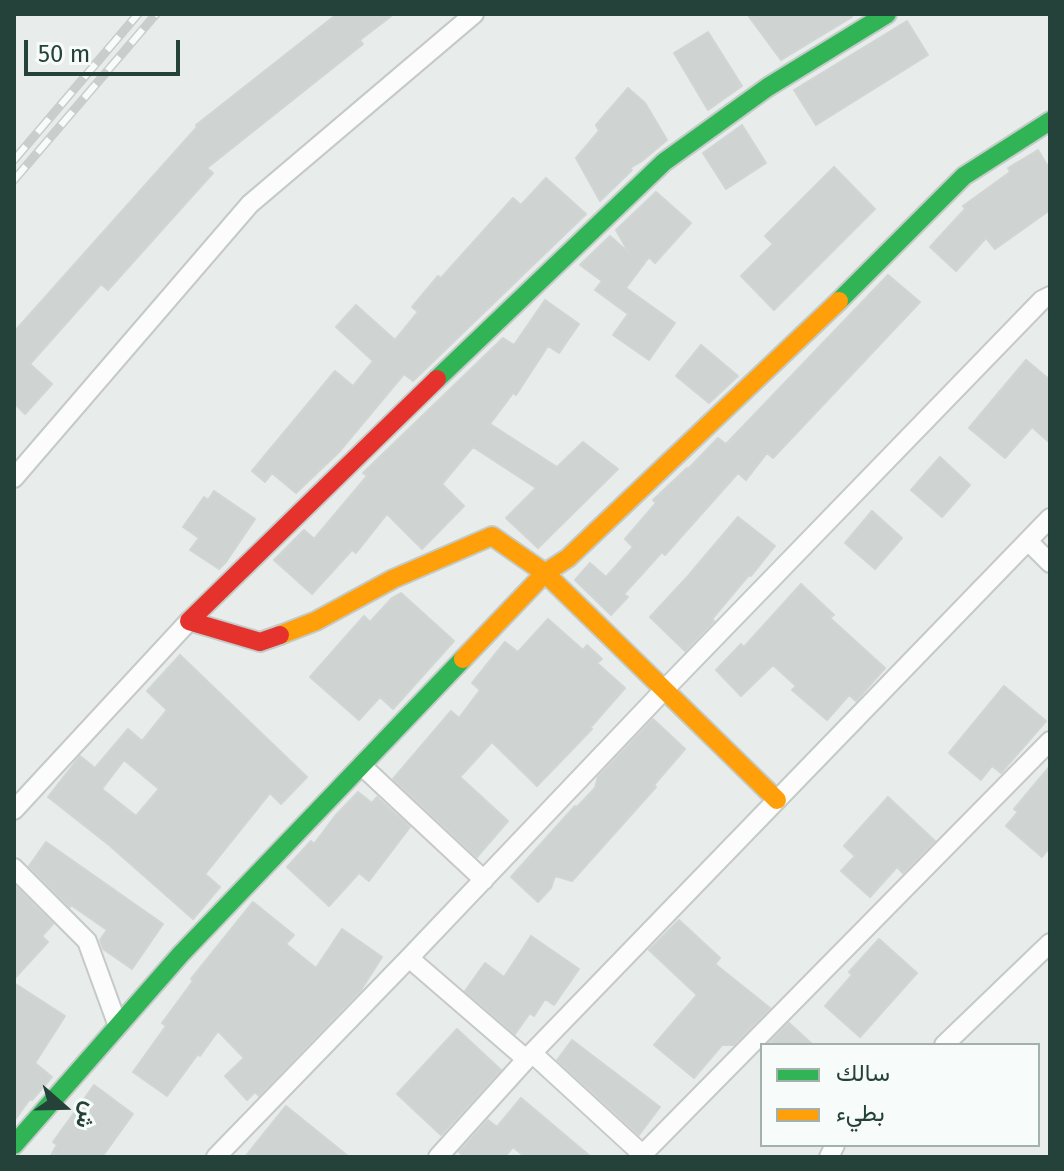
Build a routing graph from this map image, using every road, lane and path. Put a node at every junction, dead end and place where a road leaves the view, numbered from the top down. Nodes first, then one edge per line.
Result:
1 (474, 14) edge
2 (887, 14) edge
3 (1050, 121) edge
4 (1050, 296) edge
5 (14, 478) edge
6 (1050, 518) edge
7 (1028, 541) junction
8 (1050, 563) edge
9 (545, 573) junction
10 (189, 621) junction
11 (664, 690) junction
12 (1050, 741) edge
13 (362, 766) junction
14 (777, 800) junction
15 (14, 810) edge
16 (14, 868) edge
17 (484, 880) junction
18 (1050, 943) edge
19 (409, 958) junction
20 (118, 1026) junction
21 (946, 1043) edge
22 (529, 1056) junction
23 (14, 1145) edge
24 (641, 1156) edge
25 (216, 1157) edge
26 (438, 1157) edge

1 - 5 street
2 - 10 street
3 - 9 street
4 - 11 street
6 - 7 street
7 - 8 street
7 - 14 street
9 - 10 street
9 - 11 street
9 - 13 street
10 - 15 street
11 - 14 street
11 - 17 street
12 - 24 street
13 - 17 street
13 - 20 street
14 - 22 street
16 - 20 street
17 - 19 street
18 - 21 street
19 - 22 street
19 - 25 street
20 - 23 street
22 - 24 street
22 - 26 street

